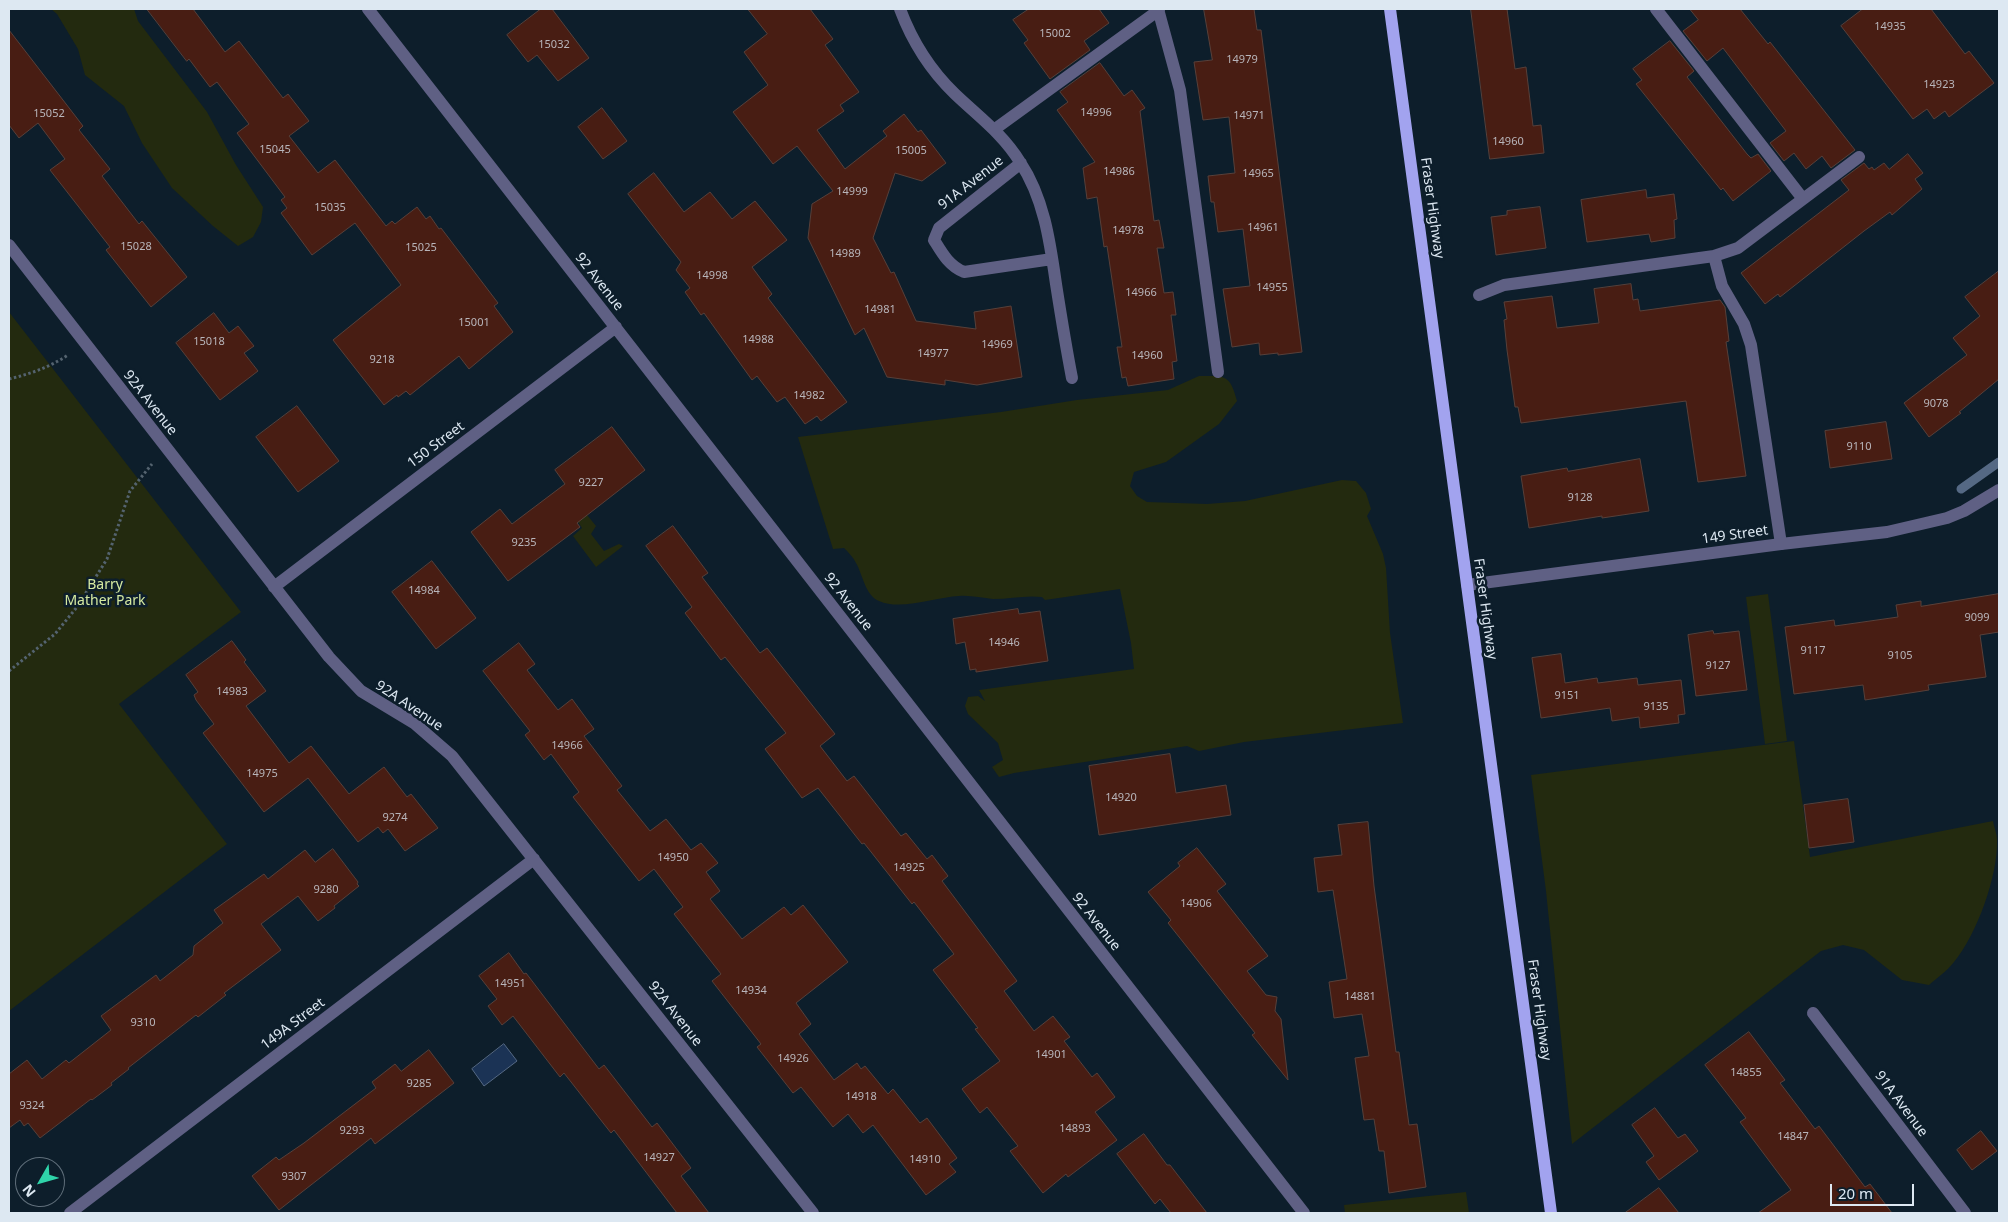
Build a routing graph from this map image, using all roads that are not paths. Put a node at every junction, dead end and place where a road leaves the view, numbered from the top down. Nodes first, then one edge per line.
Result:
1 (368, 9) edge
2 (900, 9) edge
3 (1159, 9) edge
4 (1390, 9) edge
5 (1656, 9) edge
6 (995, 129) junction
7 (1859, 157) dead end
8 (1021, 163) junction
9 (1804, 198) junction
10 (9, 245) edge
11 (1714, 256) junction
12 (1052, 259) junction
13 (1479, 295) dead end
14 (616, 327) junction
15 (1218, 372) dead end
16 (1072, 378) dead end
17 (1999, 490) edge
18 (1780, 544) junction
19 (1467, 585) junction
20 (274, 587) junction
21 (534, 860) junction
22 (1813, 1013) dead end
23 (70, 1213) edge
24 (813, 1213) edge
25 (1304, 1213) edge
26 (1551, 1213) edge
27 (1965, 1213) edge

1 - 14 street, 92 Avenue
2 - 6 street, 91A Avenue
3 - 6 street
3 - 15 street
4 - 19 main road, Fraser Highway
5 - 9 street
6 - 8 street, 91A Avenue
7 - 9 street
8 - 12 street, 91A Avenue
8 - 12 street, 91A Avenue
9 - 11 street
10 - 20 street, 92A Avenue
11 - 13 street
11 - 18 street
12 - 16 street, 91A Avenue
14 - 20 street, 150 Street
14 - 25 street, 92 Avenue
17 - 18 street, 149 Street
18 - 19 street, 149 Street
19 - 26 main road, Fraser Highway
20 - 21 street, 92A Avenue
21 - 23 street, 149A Street
21 - 24 street, 92A Avenue
22 - 27 street, 91A Avenue

